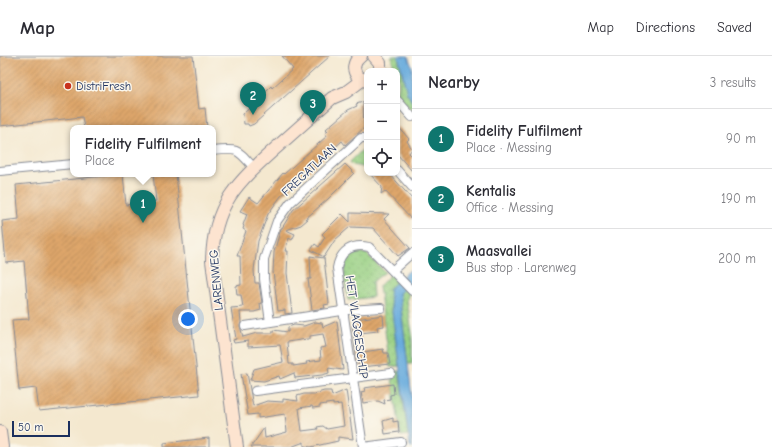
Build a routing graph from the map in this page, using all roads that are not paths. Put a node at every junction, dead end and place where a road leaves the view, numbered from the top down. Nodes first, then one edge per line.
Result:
1 (361, 56) edge
2 (374, 56) edge
3 (380, 68) edge
4 (361, 78) edge
5 (400, 103) edge
6 (412, 117) edge
7 (364, 138) edge
8 (216, 151) edge
9 (70, 164) edge
10 (254, 168) junction
11 (0, 171) edge
12 (400, 173) edge
13 (412, 187) edge
14 (412, 253) edge
15 (395, 272) junction
16 (412, 291) edge
17 (381, 308) dead end
18 (343, 311) junction
19 (270, 322) junction
20 (245, 326) dead end
21 (391, 373) dead end
22 (352, 378) junction
23 (255, 391) dead end
24 (0, 432) edge
25 (401, 442) dead end
26 (2, 447) edge
27 (237, 447) edge
28 (363, 447) edge

1 - 4 street
2 - 3 street
4 - 10 street, LARENWEG
5 - 6 street
7 - 19 street, FREGATLAAN
8 - 10 street
9 - 11 street
10 - 27 street, LARENWEG
12 - 13 street
14 - 15 street
15 - 16 street, HET VLAGGESCHIP
15 - 18 street, HET VLAGGESCHIP
17 - 18 street
18 - 19 street
18 - 22 street, HET VLAGGESCHIP
19 - 20 street
21 - 22 street
22 - 23 street
22 - 28 street, HET VLAGGESCHIP
24 - 26 street
25 - 28 street

